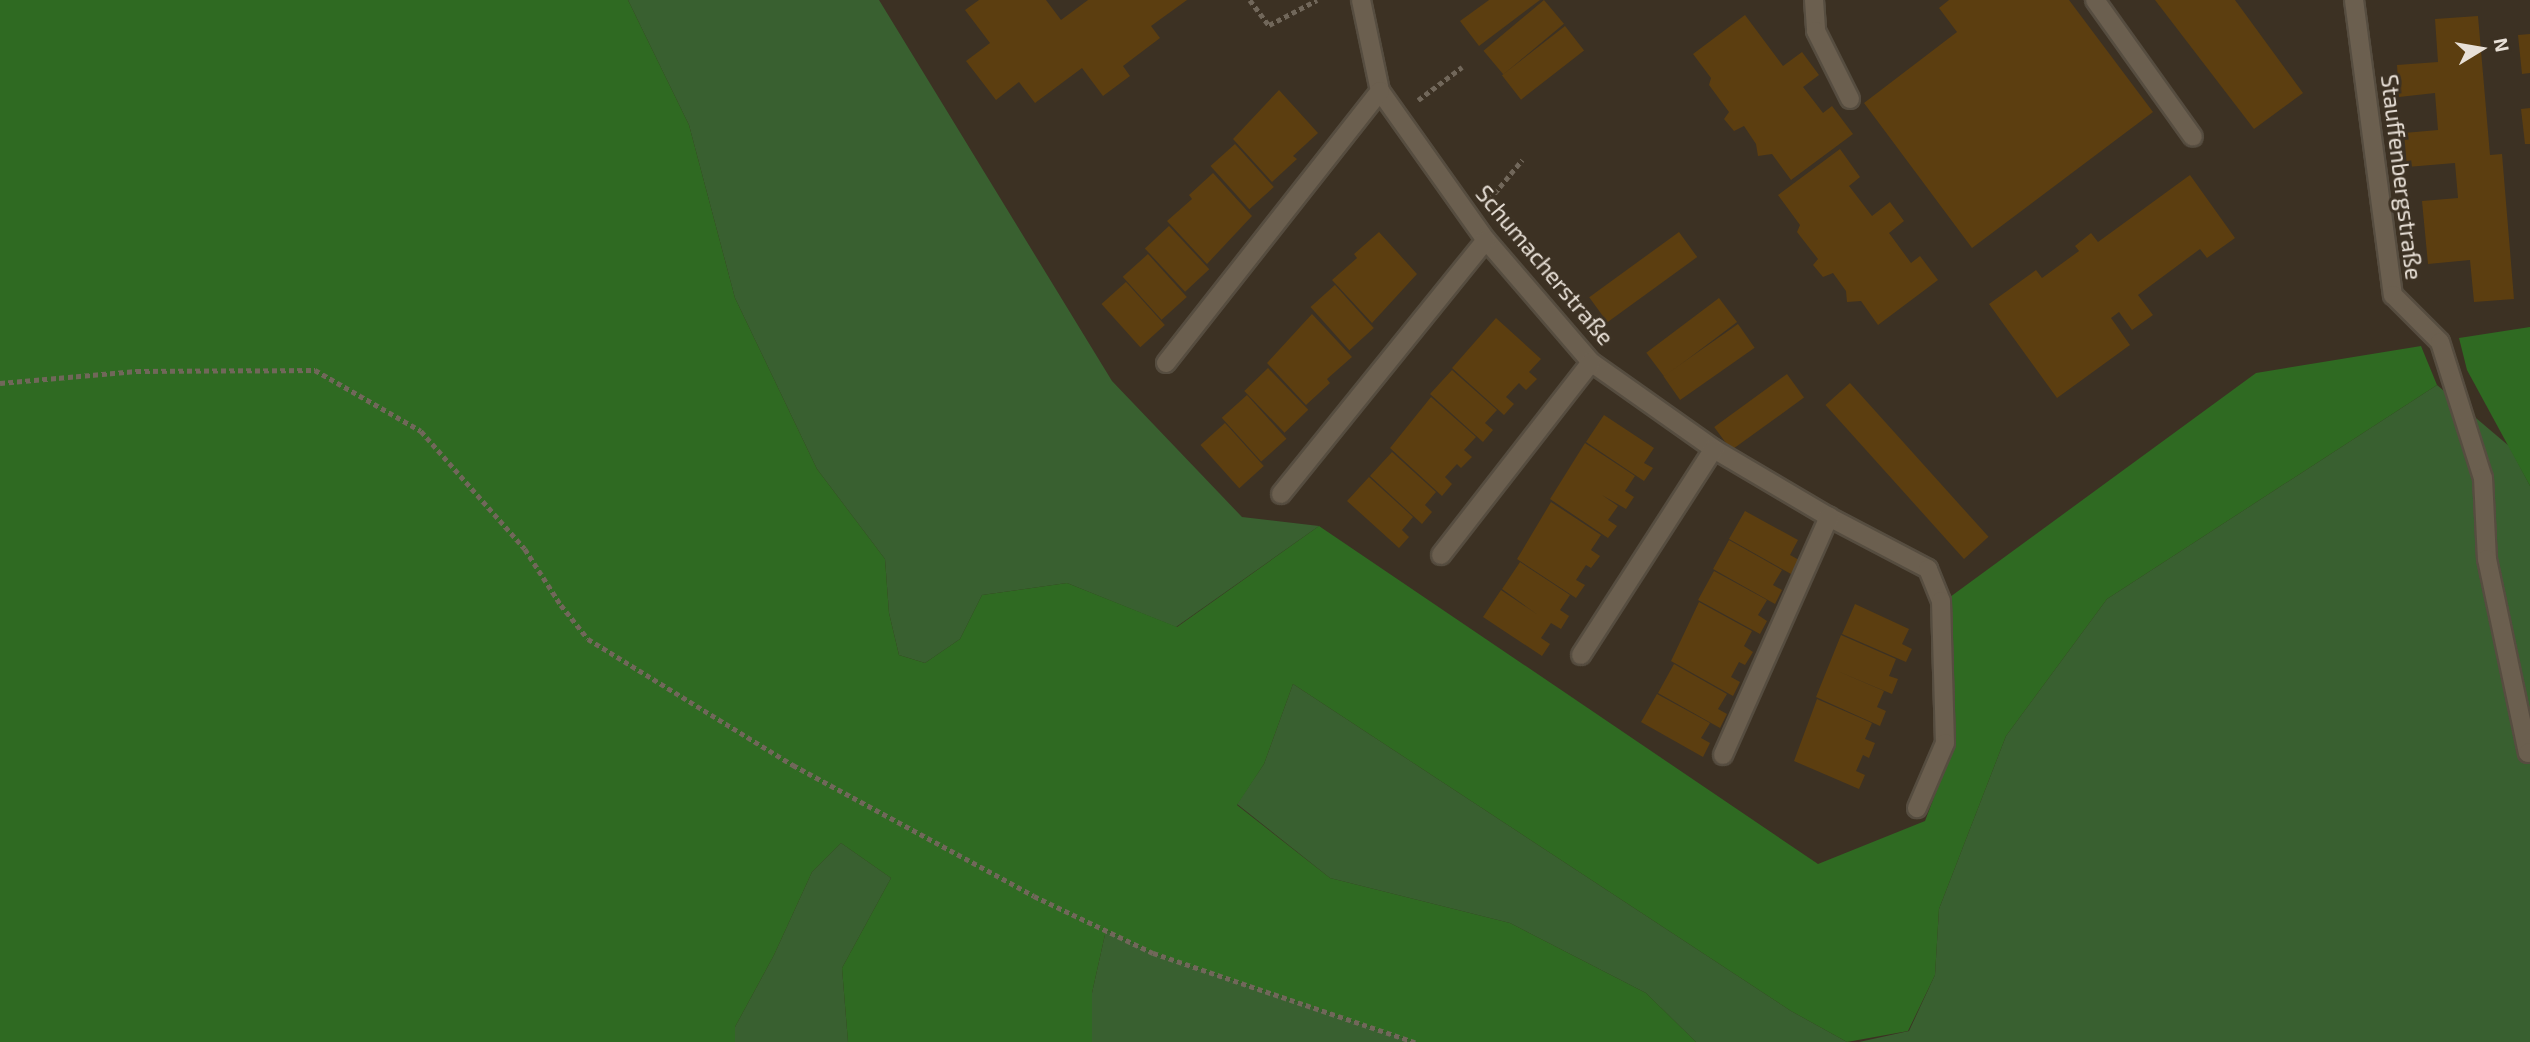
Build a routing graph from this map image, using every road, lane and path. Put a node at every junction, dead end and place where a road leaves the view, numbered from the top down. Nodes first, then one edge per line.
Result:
1 (1250, 0) edge
2 (1317, 0) edge
3 (1361, 0) edge
4 (1814, 0) edge
5 (2095, 0) edge
6 (2354, 0) edge
7 (1462, 67) dead end
8 (1380, 91) junction
9 (1850, 99) dead end
10 (1398, 116) junction
11 (2193, 137) dead end
12 (1522, 160) dead end
13 (1472, 220) junction
14 (1486, 240) junction
15 (1591, 362) junction
16 (1166, 363) dead end
17 (0, 383) edge
18 (1714, 449) junction
19 (1281, 494) dead end
20 (1829, 517) junction
21 (1441, 555) dead end
22 (1581, 655) dead end
23 (2530, 752) edge
24 (1723, 755) dead end
25 (1917, 808) dead end
26 (1415, 1042) edge

1 - 2 path
3 - 8 street, Schumacherstraße
4 - 9 street
5 - 11 street
6 - 23 street, Stauffenbergstraße
7 - 10 path
8 - 10 street, Schumacherstraße
8 - 16 street
10 - 13 street, Schumacherstraße
12 - 13 path
13 - 14 street, Schumacherstraße
14 - 15 street, Schumacherstraße
14 - 19 street
15 - 18 street, Schumacherstraße
15 - 21 street
17 - 26 path
18 - 20 street, Schumacherstraße
18 - 22 street
20 - 24 street
20 - 25 street, Schumacherstraße

